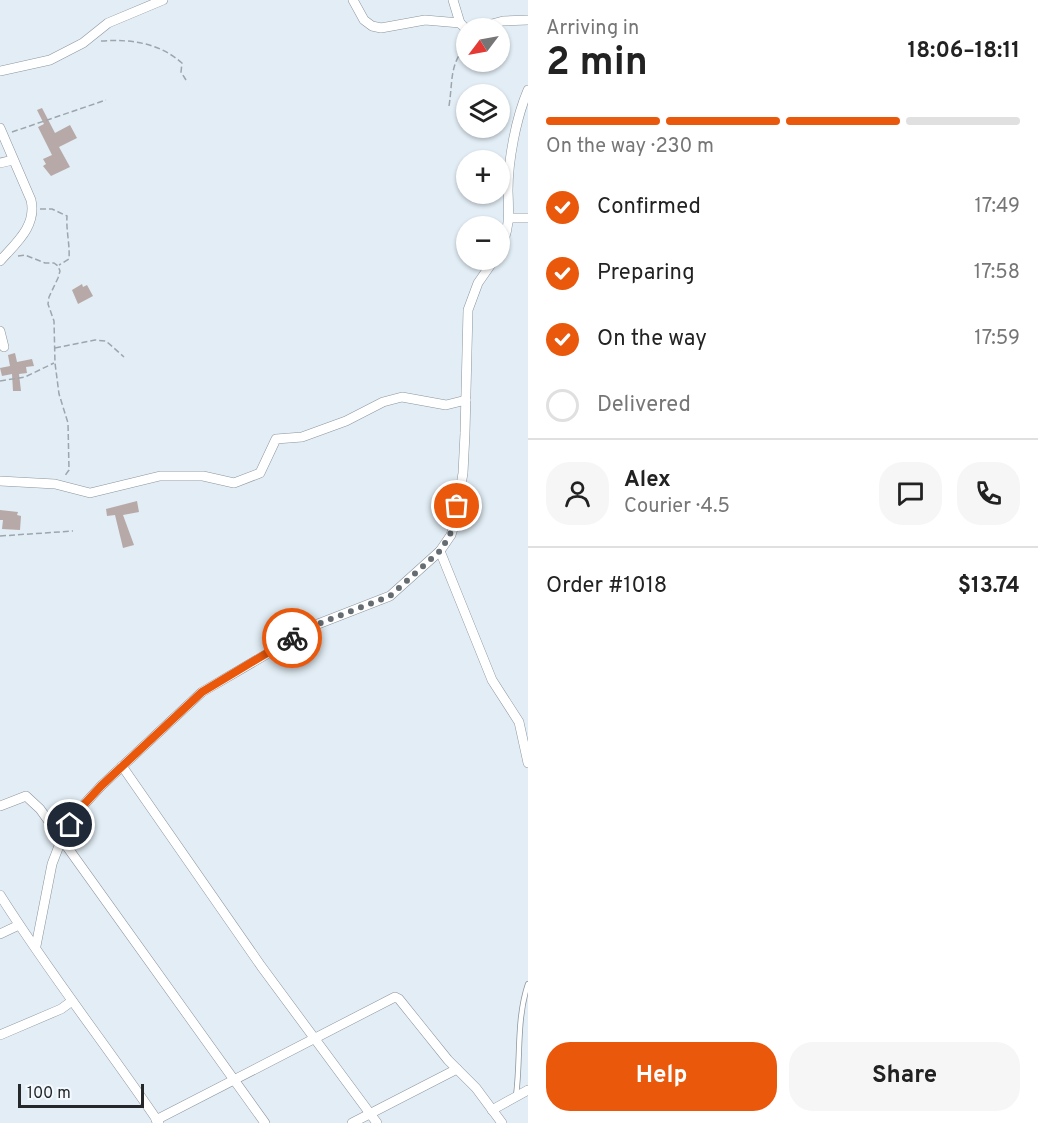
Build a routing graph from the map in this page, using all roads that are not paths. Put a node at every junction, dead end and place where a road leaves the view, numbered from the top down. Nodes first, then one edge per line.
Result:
1 (163, 0) edge
2 (353, 0) edge
3 (453, 0) edge
4 (461, 18) edge
5 (528, 20) edge
6 (510, 21) edge
7 (456, 25) edge
8 (0, 71) edge
9 (528, 90) edge
10 (1, 132) edge
11 (13, 160) junction
12 (0, 163) edge
13 (509, 216) edge
14 (510, 218) edge
15 (528, 218) edge
16 (0, 261) edge
17 (487, 270) edge
18 (0, 331) edge
19 (4, 347) dead end
20 (466, 400) junction
21 (0, 481) edge
22 (440, 551) junction
23 (528, 763) edge
24 (122, 766) junction
25 (0, 806) edge
26 (62, 838) junction
27 (0, 895) edge
28 (19, 925) junction
29 (0, 934) edge
30 (36, 946) junction
31 (528, 984) edge
32 (72, 1001) junction
33 (525, 1004) edge
34 (0, 1035) edge
35 (316, 1039) junction
36 (457, 1069) junction
37 (233, 1079) junction
38 (528, 1090) edge
39 (516, 1096) junction
40 (492, 1110) junction
41 (370, 1114) junction
42 (158, 1121) edge
43 (265, 1123) edge
44 (352, 1123) edge
45 (377, 1123) edge
46 (502, 1123) edge

1 - 8 street
2 - 7 street
3 - 4 street
5 - 6 street
9 - 13 street
10 - 11 street
11 - 12 street
11 - 16 street
14 - 15 street
17 - 20 street
18 - 19 street
20 - 21 street
20 - 22 street
22 - 23 street
22 - 24 street
24 - 26 street
24 - 35 street
25 - 26 street
26 - 30 street
26 - 37 street
27 - 28 street
28 - 29 street
28 - 30 street
30 - 32 street
31 - 33 lane
32 - 34 street
32 - 42 street
33 - 39 lane
35 - 36 street
35 - 37 street
35 - 41 street
36 - 40 street
36 - 41 street
37 - 42 street
37 - 43 street
38 - 39 street
39 - 40 street
40 - 46 street
41 - 44 street
41 - 45 street

